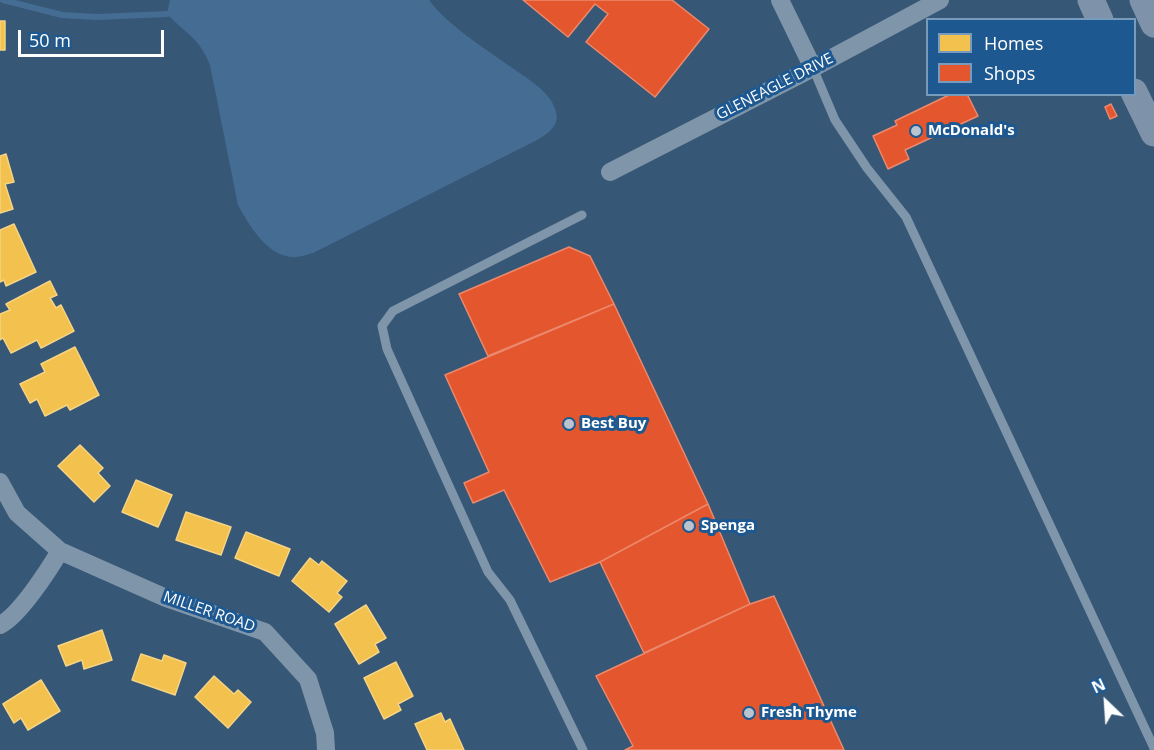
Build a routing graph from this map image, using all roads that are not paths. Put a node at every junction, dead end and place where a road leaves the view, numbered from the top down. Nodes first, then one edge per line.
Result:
1 (780, 0) edge
2 (940, 0) edge
3 (1092, 0) edge
4 (1143, 0) edge
5 (1099, 18) edge
6 (1154, 24) edge
7 (813, 68) junction
8 (1136, 96) edge
9 (1154, 133) edge
10 (610, 172) dead end
11 (582, 215) dead end
12 (0, 482) edge
13 (60, 551) junction
14 (0, 626) edge
15 (1154, 748) edge
16 (326, 750) edge
17 (584, 750) edge

1 - 7 street
2 - 7 street, GLENEAGLE DRIVE
3 - 5 main road
4 - 6 main road
7 - 10 street, GLENEAGLE DRIVE
7 - 15 lane
8 - 9 main road
11 - 17 lane
12 - 13 street, MILLER ROAD
13 - 14 street
13 - 16 street, MILLER ROAD

